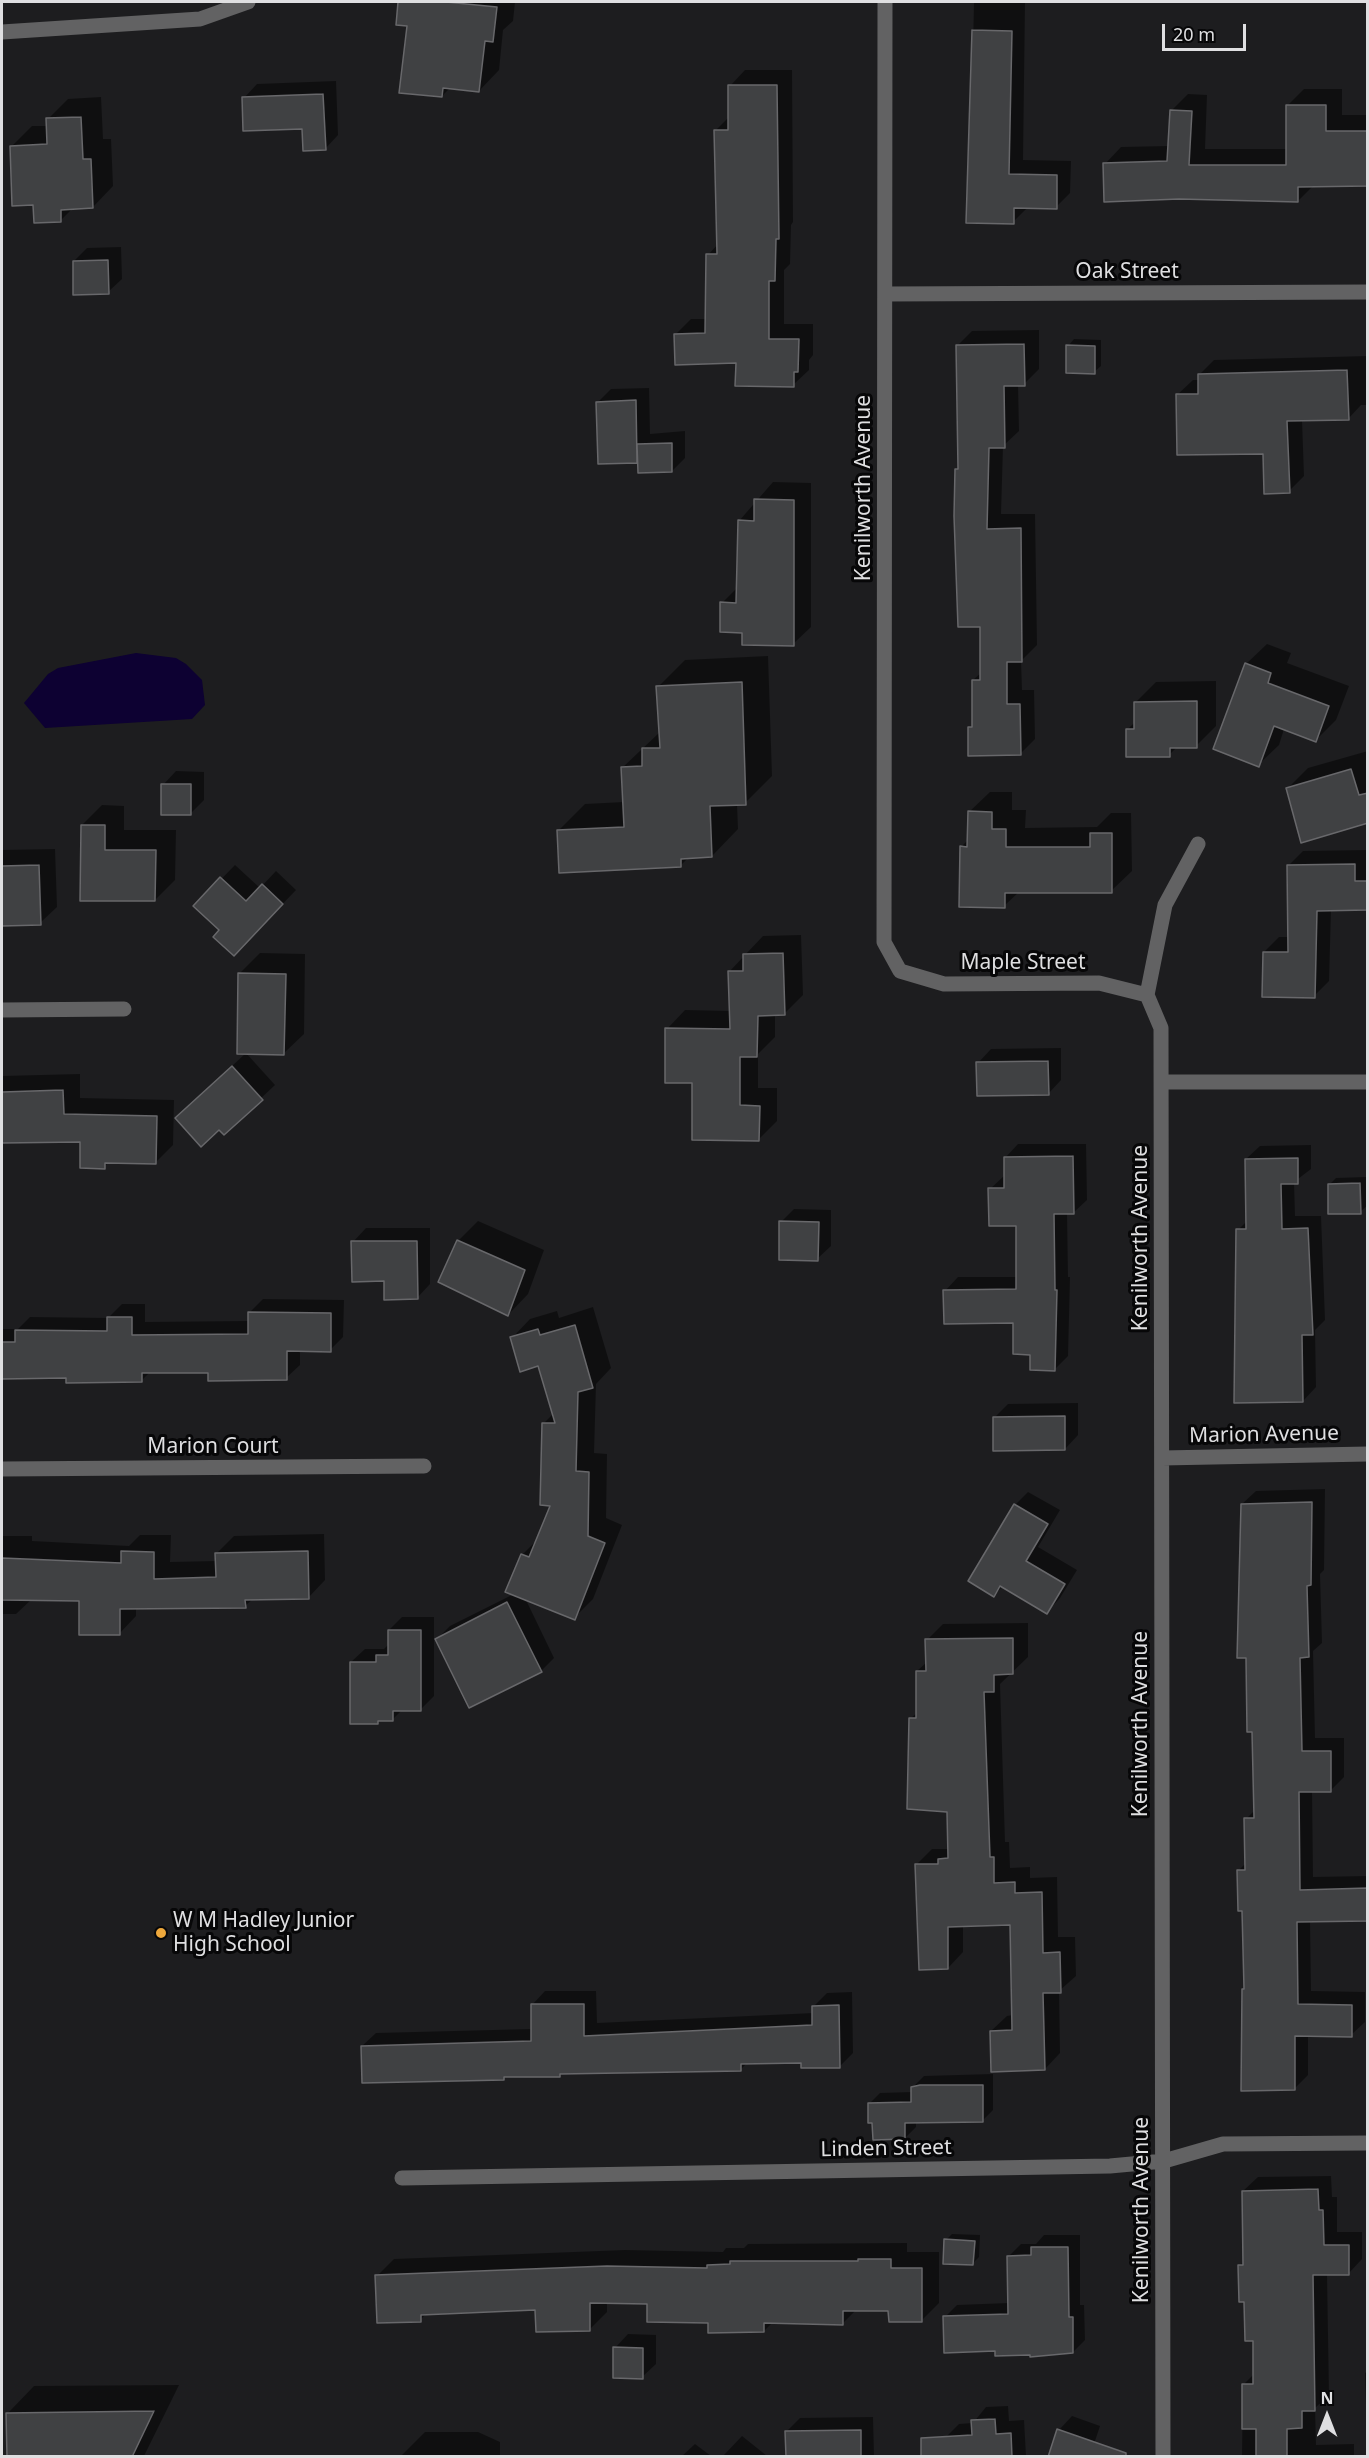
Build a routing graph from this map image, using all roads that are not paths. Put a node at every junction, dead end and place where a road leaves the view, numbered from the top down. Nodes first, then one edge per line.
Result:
1 (248, 2) edge
2 (885, 2) edge
3 (2, 32) edge
4 (1368, 292) edge
5 (886, 294) junction
6 (1198, 844) dead end
7 (900, 971) joint
8 (1147, 995) junction
9 (124, 1009) dead end
10 (2, 1010) edge
11 (1162, 1082) junction
12 (1368, 1082) edge
13 (1368, 1454) edge
14 (1162, 1458) junction
15 (424, 1466) dead end
16 (2, 1469) edge
17 (1368, 2143) edge
18 (1164, 2161) junction
19 (402, 2178) dead end
20 (1163, 2457) edge

1 - 3 street
2 - 5 street, Kenilworth Avenue
4 - 5 street, Oak Street
5 - 7 street, Kenilworth Avenue
6 - 8 street
7 - 8 street, Maple Street
8 - 11 street, Kenilworth Avenue
9 - 10 street
11 - 12 street
11 - 14 street, Kenilworth Avenue
13 - 14 street, Marion Avenue
14 - 18 street, Kenilworth Avenue
15 - 16 street, Marion Court
17 - 18 street, Linden Street
18 - 19 street, Linden Street
18 - 20 street, Kenilworth Avenue

